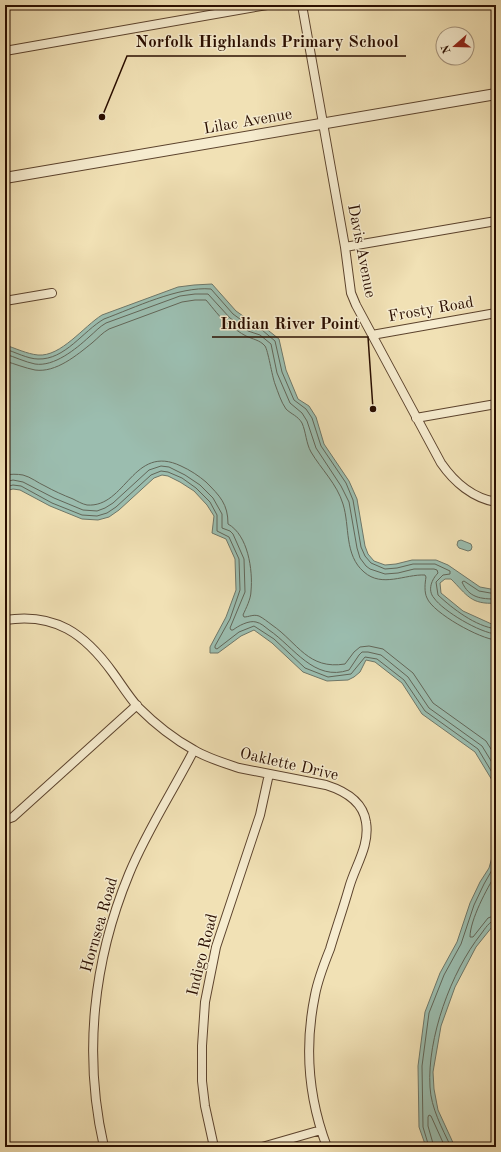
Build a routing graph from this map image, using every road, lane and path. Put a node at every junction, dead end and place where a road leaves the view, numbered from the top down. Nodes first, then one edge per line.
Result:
1 (267, 5) edge
2 (302, 5) edge
3 (5, 51) edge
4 (496, 94) edge
5 (323, 124) junction
6 (5, 178) edge
7 (496, 221) edge
8 (345, 247) junction
9 (52, 293) dead end
10 (5, 302) edge
11 (496, 313) edge
12 (372, 335) junction
13 (496, 404) edge
14 (416, 418) junction
15 (496, 502) edge
16 (5, 620) edge
17 (137, 705) junction
18 (194, 750) junction
19 (269, 774) junction
20 (5, 820) edge
21 (321, 1130) junction
22 (104, 1147) edge
23 (214, 1147) edge
24 (262, 1147) edge
25 (327, 1147) edge

1 - 3 street
2 - 5 street, Davis Avenue
4 - 5 street, Lilac Avenue
5 - 6 street, Lilac Avenue
5 - 8 street, Davis Avenue
7 - 8 street
8 - 12 street, Davis Avenue
9 - 10 street
11 - 12 street, Frosty Road
12 - 14 street, Davis Avenue
13 - 14 street
14 - 15 street, Davis Avenue
16 - 17 street, Oaklette Drive
17 - 18 street, Oaklette Drive
17 - 20 street
18 - 19 street, Oaklette Drive
18 - 22 street, Hornsea Road
19 - 21 street, Oaklette Drive
19 - 23 street, Indigo Road
21 - 24 street
21 - 25 street, Oaklette Drive

